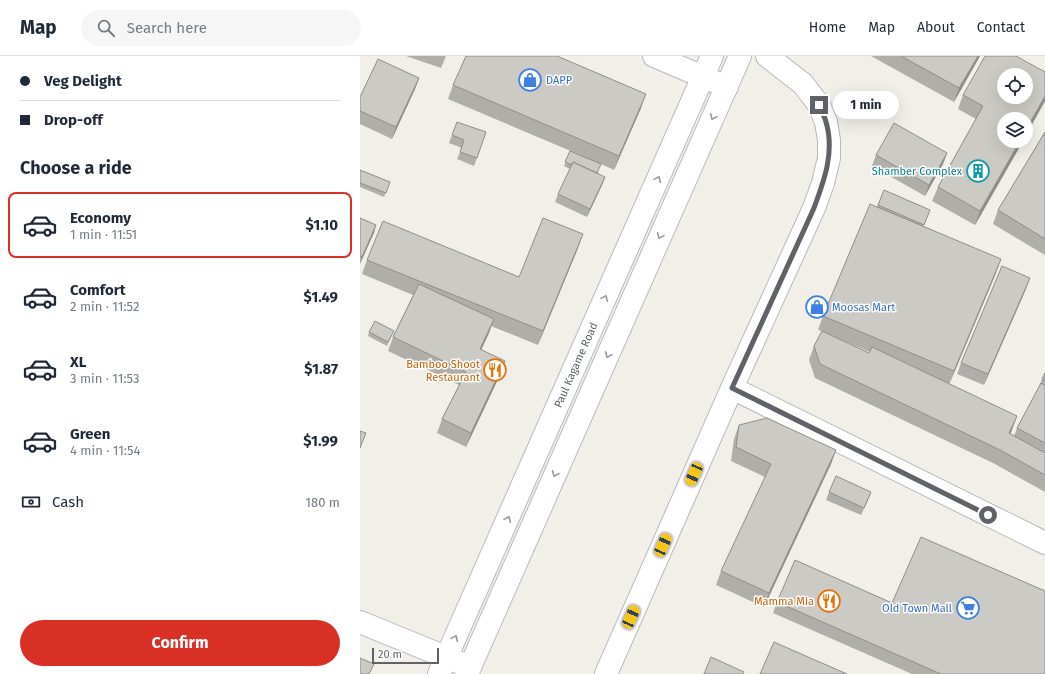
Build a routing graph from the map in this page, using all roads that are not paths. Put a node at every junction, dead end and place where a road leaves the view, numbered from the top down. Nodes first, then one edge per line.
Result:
1 (654, 56) edge
2 (712, 56) edge
3 (740, 56) edge
4 (767, 56) edge
5 (703, 77) junction
6 (727, 87) junction
7 (732, 388) junction
8 (1045, 543) edge
9 (360, 622) edge
10 (443, 666) edge
11 (468, 671) edge
12 (606, 674) edge

1 - 5 main road
2 - 5 main road, Paul Kagame Road
3 - 6 main road
4 - 7 main road
5 - 6 main road
10 -> 5 main road, Paul Kagame Road
6 -> 11 main road
7 - 8 main road
7 - 12 main road
9 - 10 main road
10 - 11 main road

